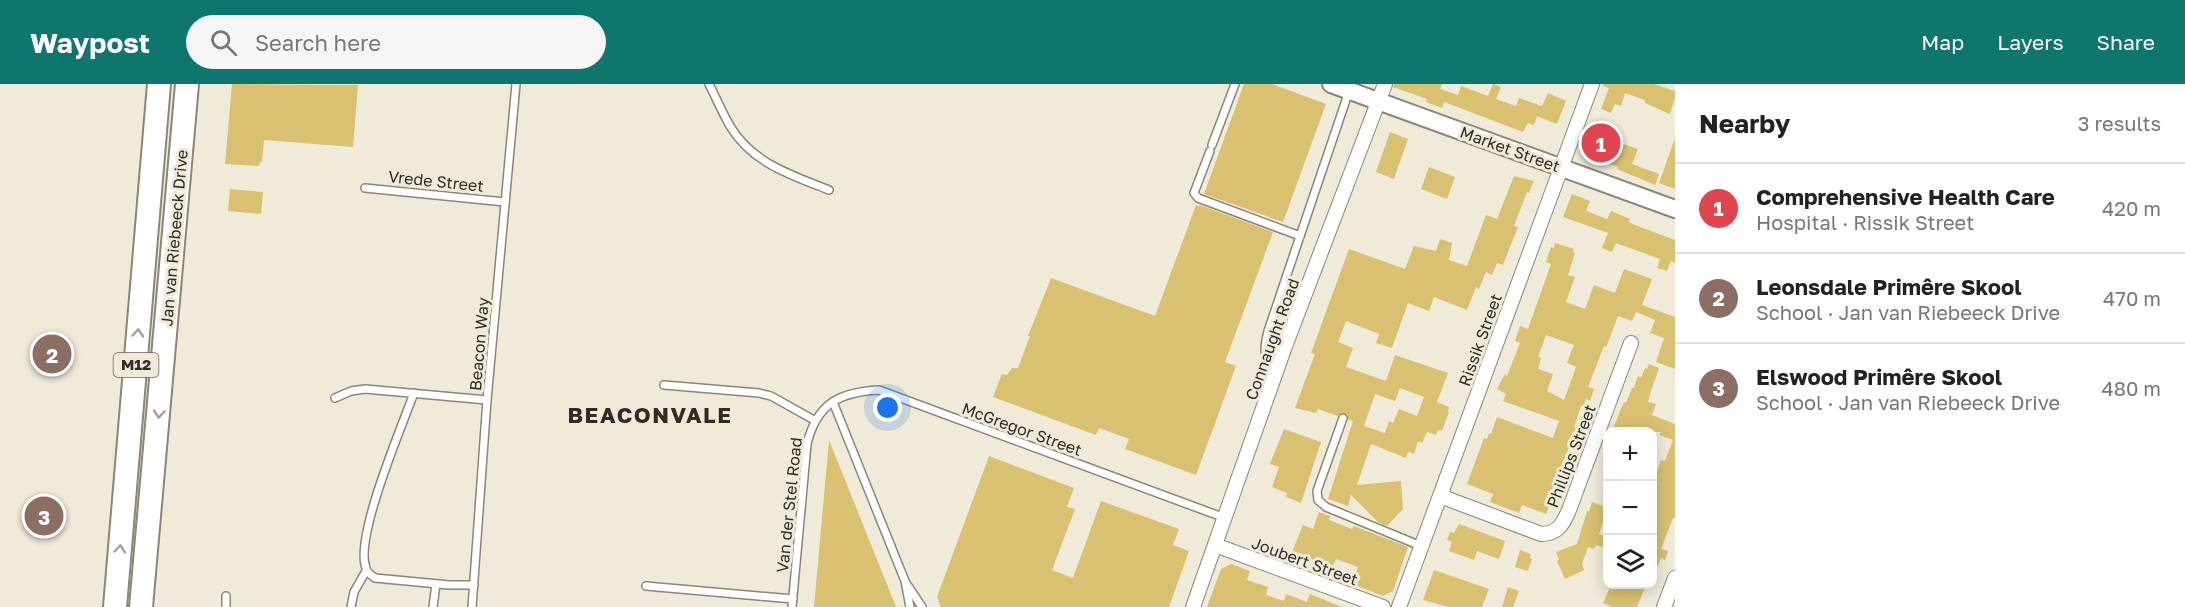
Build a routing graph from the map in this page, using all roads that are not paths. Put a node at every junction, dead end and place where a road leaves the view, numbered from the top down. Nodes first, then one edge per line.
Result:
1 (159, 84) edge
2 (187, 84) edge
3 (516, 84) edge
4 (709, 84) edge
5 (1235, 84) edge
6 (1331, 84) edge
7 (1385, 84) edge
8 (1592, 84) edge
9 (1349, 91) junction
10 (1378, 101) junction
11 (1561, 167) junction
12 (365, 188) dead end
13 (829, 190) dead end
14 (505, 202) junction
15 (1675, 209) edge
16 (1300, 236) junction
17 (1282, 288) junction
18 (1305, 296) junction
19 (1631, 342) dead end
20 (1278, 368) junction
21 (664, 385) dead end
22 (414, 393) junction
23 (335, 398) dead end
24 (487, 400) junction
25 (833, 402) junction
26 (1343, 418) dead end
27 (814, 420) junction
28 (1440, 496) junction
29 (1225, 518) junction
30 (1215, 545) junction
31 (1421, 546) junction
32 (366, 571) junction
33 (1675, 578) edge
34 (905, 581) junction
35 (436, 584) junction
36 (474, 585) junction
37 (646, 586) dead end
38 (226, 596) dead end
39 (793, 603) edge
40 (115, 607) edge
41 (141, 607) edge
42 (226, 607) edge
43 (351, 607) edge
44 (433, 607) edge
45 (472, 607) edge
46 (910, 607) edge
47 (922, 607) edge
48 (1192, 607) edge
49 (1383, 607) edge
50 (1399, 607) edge
51 (1664, 607) edge

40 -> 1 main road, Jan van Riebeeck Drive / M12
2 -> 41 main road, Jan van Riebeeck Drive / M12
3 - 14 lane, Beacon Way
4 - 13 lane
5 - 16 lane
6 - 9 street, Market Street
7 - 10 street, Connaught Road
8 - 11 street, Rissik Street
9 - 10 street, Market Street
9 - 16 lane
10 - 11 street, Market Street
10 - 18 street, Connaught Road
11 - 15 street, Market Street
11 - 28 street, Rissik Street
12 - 14 lane, Vrede Street
14 - 24 lane, Beacon Way
16 - 17 lane
17 - 18 lane
17 - 20 lane
18 - 20 street, Connaught Road
19 - 28 street, Phillips Street
20 - 29 street, Connaught Road
21 - 27 lane, Van der Stel Road
22 - 23 lane
22 - 24 lane
22 - 32 lane
24 - 36 lane, Beacon Way
25 - 27 lane, McGregor Street
25 - 29 lane, McGregor Street
25 - 34 lane
26 - 31 lane
27 - 39 lane, Van der Stel Road
28 - 31 street, Rissik Street
29 - 30 street, Connaught Road
30 - 48 street, Connaught Road
30 - 49 street, Joubert Street
31 - 50 street, Rissik Street
32 - 35 lane
32 - 43 lane
33 - 51 street
34 - 46 lane
34 - 47 lane
35 - 36 lane
35 - 44 lane
36 - 45 lane, Beacon Way
37 - 39 lane
38 - 42 lane

